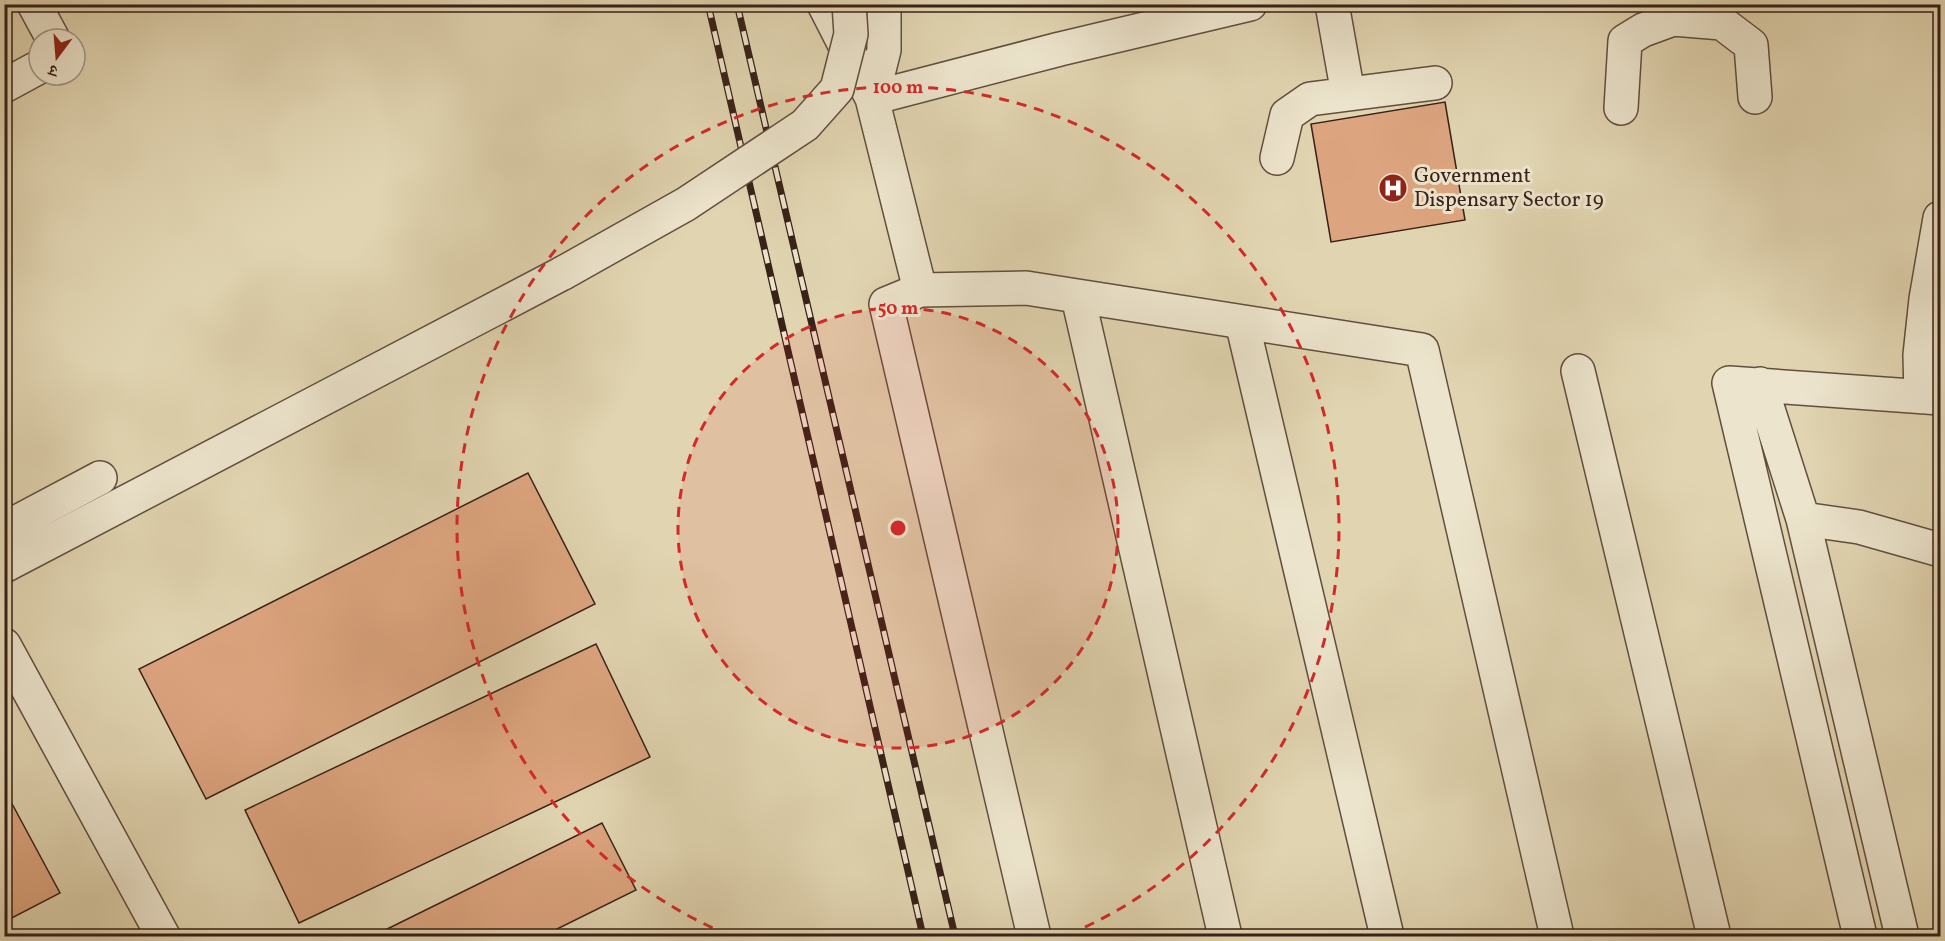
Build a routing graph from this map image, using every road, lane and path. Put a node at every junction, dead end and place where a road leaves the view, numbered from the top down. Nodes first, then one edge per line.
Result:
1 (34, 4) edge
2 (824, 4) edge
3 (849, 4) edge
4 (884, 4) edge
5 (1250, 4) edge
6 (1332, 4) edge
7 (1671, 12) edge
8 (1136, 17) edge
9 (46, 27) edge
10 (27, 74) edge
11 (1435, 83) dead end
12 (4, 86) edge
13 (1348, 94) junction
14 (1755, 97) dead end
15 (872, 98) junction
16 (1622, 108) dead end
17 (1276, 158) dead end
18 (1939, 239) edge
19 (920, 290) junction
20 (1078, 297) junction
21 (1242, 322) junction
22 (1578, 371) dead end
23 (1744, 383) junction
24 (1931, 397) edge
25 (100, 478) dead end
26 (1803, 519) junction
27 (4, 529) edge
28 (1941, 550) edge
29 (4, 566) edge
30 (4, 645) edge
31 (163, 936) edge
32 (1034, 936) edge
33 (1225, 936) edge
34 (1387, 936) edge
35 (1557, 936) edge
36 (1714, 936) edge
37 (1860, 936) edge
38 (1902, 936) edge

1 - 9 street
2 - 15 street
3 - 29 street, bridge
4 - 15 street
5 - 8 street
6 - 13 street
7 - 14 street
7 - 16 street
8 - 15 street
10 - 12 street
11 - 13 street
13 - 17 street
15 - 19 street
18 - 24 street
19 - 20 street
19 - 32 street
20 - 21 street
20 - 33 street
21 - 34 street
21 - 35 street
22 - 36 street
23 - 24 street
23 - 26 street
23 - 37 street
25 - 27 street
26 - 28 street
26 - 38 street
30 - 31 street

